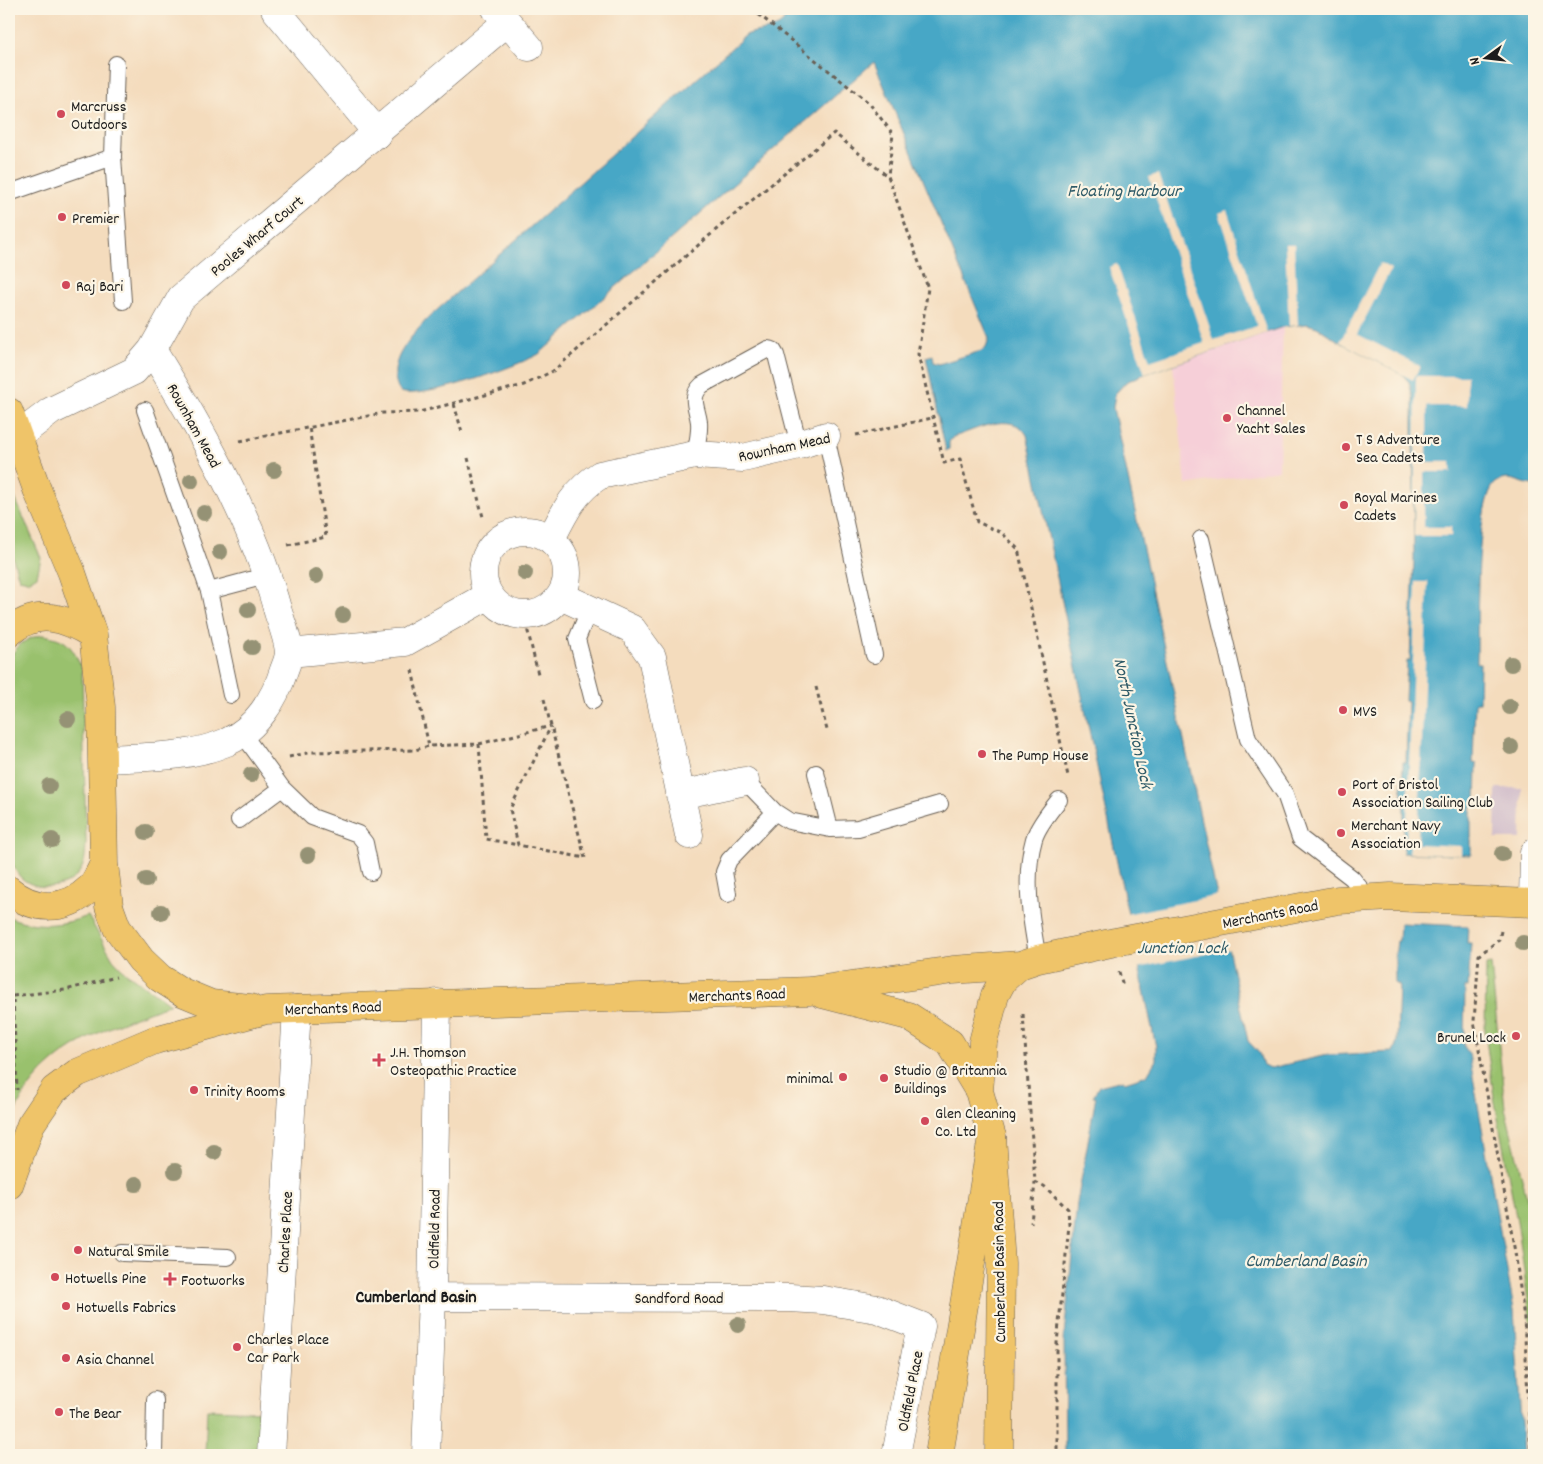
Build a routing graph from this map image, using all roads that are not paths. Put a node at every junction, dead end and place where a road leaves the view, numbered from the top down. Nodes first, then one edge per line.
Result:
1 (275, 9) edge
2 (502, 15) edge
3 (529, 47) dead end
4 (116, 64) dead end
5 (378, 134) junction
6 (113, 157) junction
7 (9, 193) edge
8 (123, 301) dead end
9 (152, 350) junction
10 (145, 410) dead end
11 (13, 424) edge
12 (826, 436) joint
13 (799, 445) junction
14 (695, 455) junction
15 (551, 539) junction
16 (1201, 539) dead end
17 (263, 564) junction
18 (209, 591) junction
19 (489, 595) junction
20 (561, 596) junction
21 (590, 608) junction
22 (9, 633) edge
23 (93, 635) junction
24 (290, 653) junction
25 (874, 655) dead end
26 (231, 695) dead end
27 (593, 700) dead end
28 (242, 733) junction
29 (104, 759) junction
30 (816, 773) dead end
31 (745, 781) joint
32 (282, 788) junction
33 (680, 795) junction
34 (1059, 800) road end
35 (940, 804) dead end
36 (775, 812) junction
37 (239, 820) dead end
38 (830, 829) junction
39 (689, 835) dead end
40 (1534, 853) edge
41 (104, 864) junction
42 (371, 872) dead end
43 (9, 890) edge
44 (728, 894) dead end
45 (1368, 898) junction
46 (1533, 903) edge
47 (1029, 962) junction
48 (810, 991) junction
49 (437, 1003) junction
50 (297, 1009) junction
51 (266, 1010) junction
52 (979, 1091) junction
53 (992, 1137) junction
54 (9, 1185) edge
55 (122, 1253) dead end
56 (228, 1257) dead end
57 (432, 1297) junction
58 (921, 1326) joint
59 (155, 1400) dead end
60 (154, 1455) edge
61 (271, 1455) edge
62 (426, 1455) edge
63 (896, 1455) edge
64 (939, 1455) edge
65 (998, 1455) edge

1 - 5 street
2 - 3 street, Pooles Wharf Court
2 - 5 street, Pooles Wharf Court
4 - 6 lane
5 - 9 street, Pooles Wharf Court
6 - 7 lane
6 - 8 lane
9 - 11 street
9 - 17 street, Rownham Mead
10 - 18 lane
11 - 23 main road
12 - 13 street, Rownham Mead
12 - 25 lane
13 - 14 street, Rownham Mead
13 - 14 lane
14 - 15 street, Rownham Mead
15 - 19 street
15 - 20 street
16 - 45 lane
17 - 18 lane
17 - 24 street, Rownham Mead
18 - 26 lane
19 - 20 street
19 - 24 street
20 - 21 street
21 - 27 lane
21 - 33 street
22 - 23 main road
23 - 29 main road
24 - 28 street
28 - 29 street
28 - 32 lane
29 - 41 main road
30 - 38 lane
31 - 33 street
31 - 36 lane
32 - 37 lane
32 - 42 lane
33 - 39 street
34 - 47 lane
35 - 38 lane
36 - 38 lane
36 - 44 lane
40 - 46 street
41 - 43 main road
41 - 51 main road
45 - 46 main road, Merchants Road
45 - 47 main road, Merchants Road
47 - 48 main road, Merchants Road
47 - 52 main road, Cumberland Basin Road
48 - 49 main road, Merchants Road
48 - 52 main road, Cumberland Basin Road
49 - 50 main road, Merchants Road
49 - 57 street, Oldfield Road
50 - 51 main road, Merchants Road
50 - 61 street, Charles Place
51 - 54 main road, Merchants Road
52 - 53 main road, Cumberland Basin Road
53 - 64 main road
53 - 65 main road, Cumberland Basin Road
55 - 56 lane
57 - 58 street, Sandford Road
57 - 62 street, Oldfield Road
58 - 63 street, Oldfield Place
59 - 60 lane

